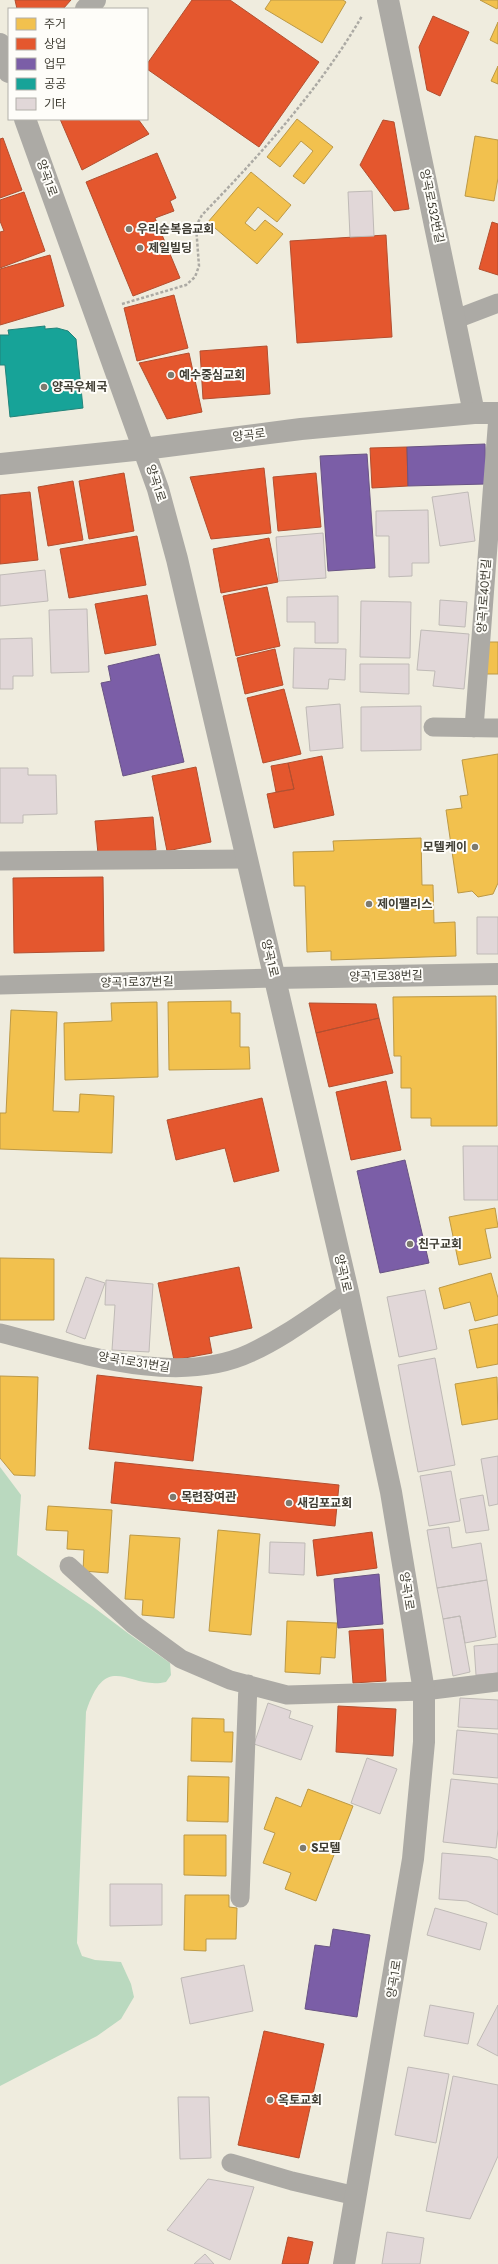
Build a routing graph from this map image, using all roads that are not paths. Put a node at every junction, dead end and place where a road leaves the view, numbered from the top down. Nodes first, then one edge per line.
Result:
1 (95, 0) edge
2 (388, 0) edge
3 (87, 8) edge
4 (0, 44) edge
5 (8, 69) edge
6 (25, 120) edge
7 (498, 303) edge
8 (456, 319) junction
9 (474, 413) junction
10 (498, 415) edge
11 (144, 449) junction
12 (0, 464) edge
13 (433, 727) dead end
14 (474, 728) junction
15 (498, 728) edge
16 (246, 859) junction
17 (0, 861) edge
18 (498, 974) edge
19 (275, 978) junction
20 (0, 985) edge
21 (348, 1292) junction
22 (0, 1333) edge
23 (69, 1566) dead end
24 (498, 1682) edge
25 (248, 1684) junction
26 (424, 1691) junction
27 (240, 1898) dead end
28 (231, 2163) dead end
29 (356, 2196) junction
30 (344, 2264) edge

1 - 3 street
2 - 8 street, 양곡로532번길
4 - 5 street
6 - 11 street, 양곡1로
7 - 8 lane
8 - 9 street, 양곡로532번길
9 - 10 street, 양곡로
9 - 11 street, 양곡로
10 - 14 lane, 양곡1로40번길
11 - 12 street, 양곡로
11 - 16 street, 양곡1로
13 - 14 lane
14 - 15 lane
16 - 17 lane
16 - 19 street, 양곡1로
18 - 19 street, 양곡1로38번길
19 - 20 lane, 양곡1로37번길
19 - 21 street, 양곡1로
21 - 22 lane, 양곡1로31번길
21 - 26 street, 양곡1로
23 - 25 lane
24 - 26 lane
25 - 26 lane
25 - 27 lane
26 - 29 street, 양곡1로
28 - 29 lane
29 - 30 street, 양곡1로

